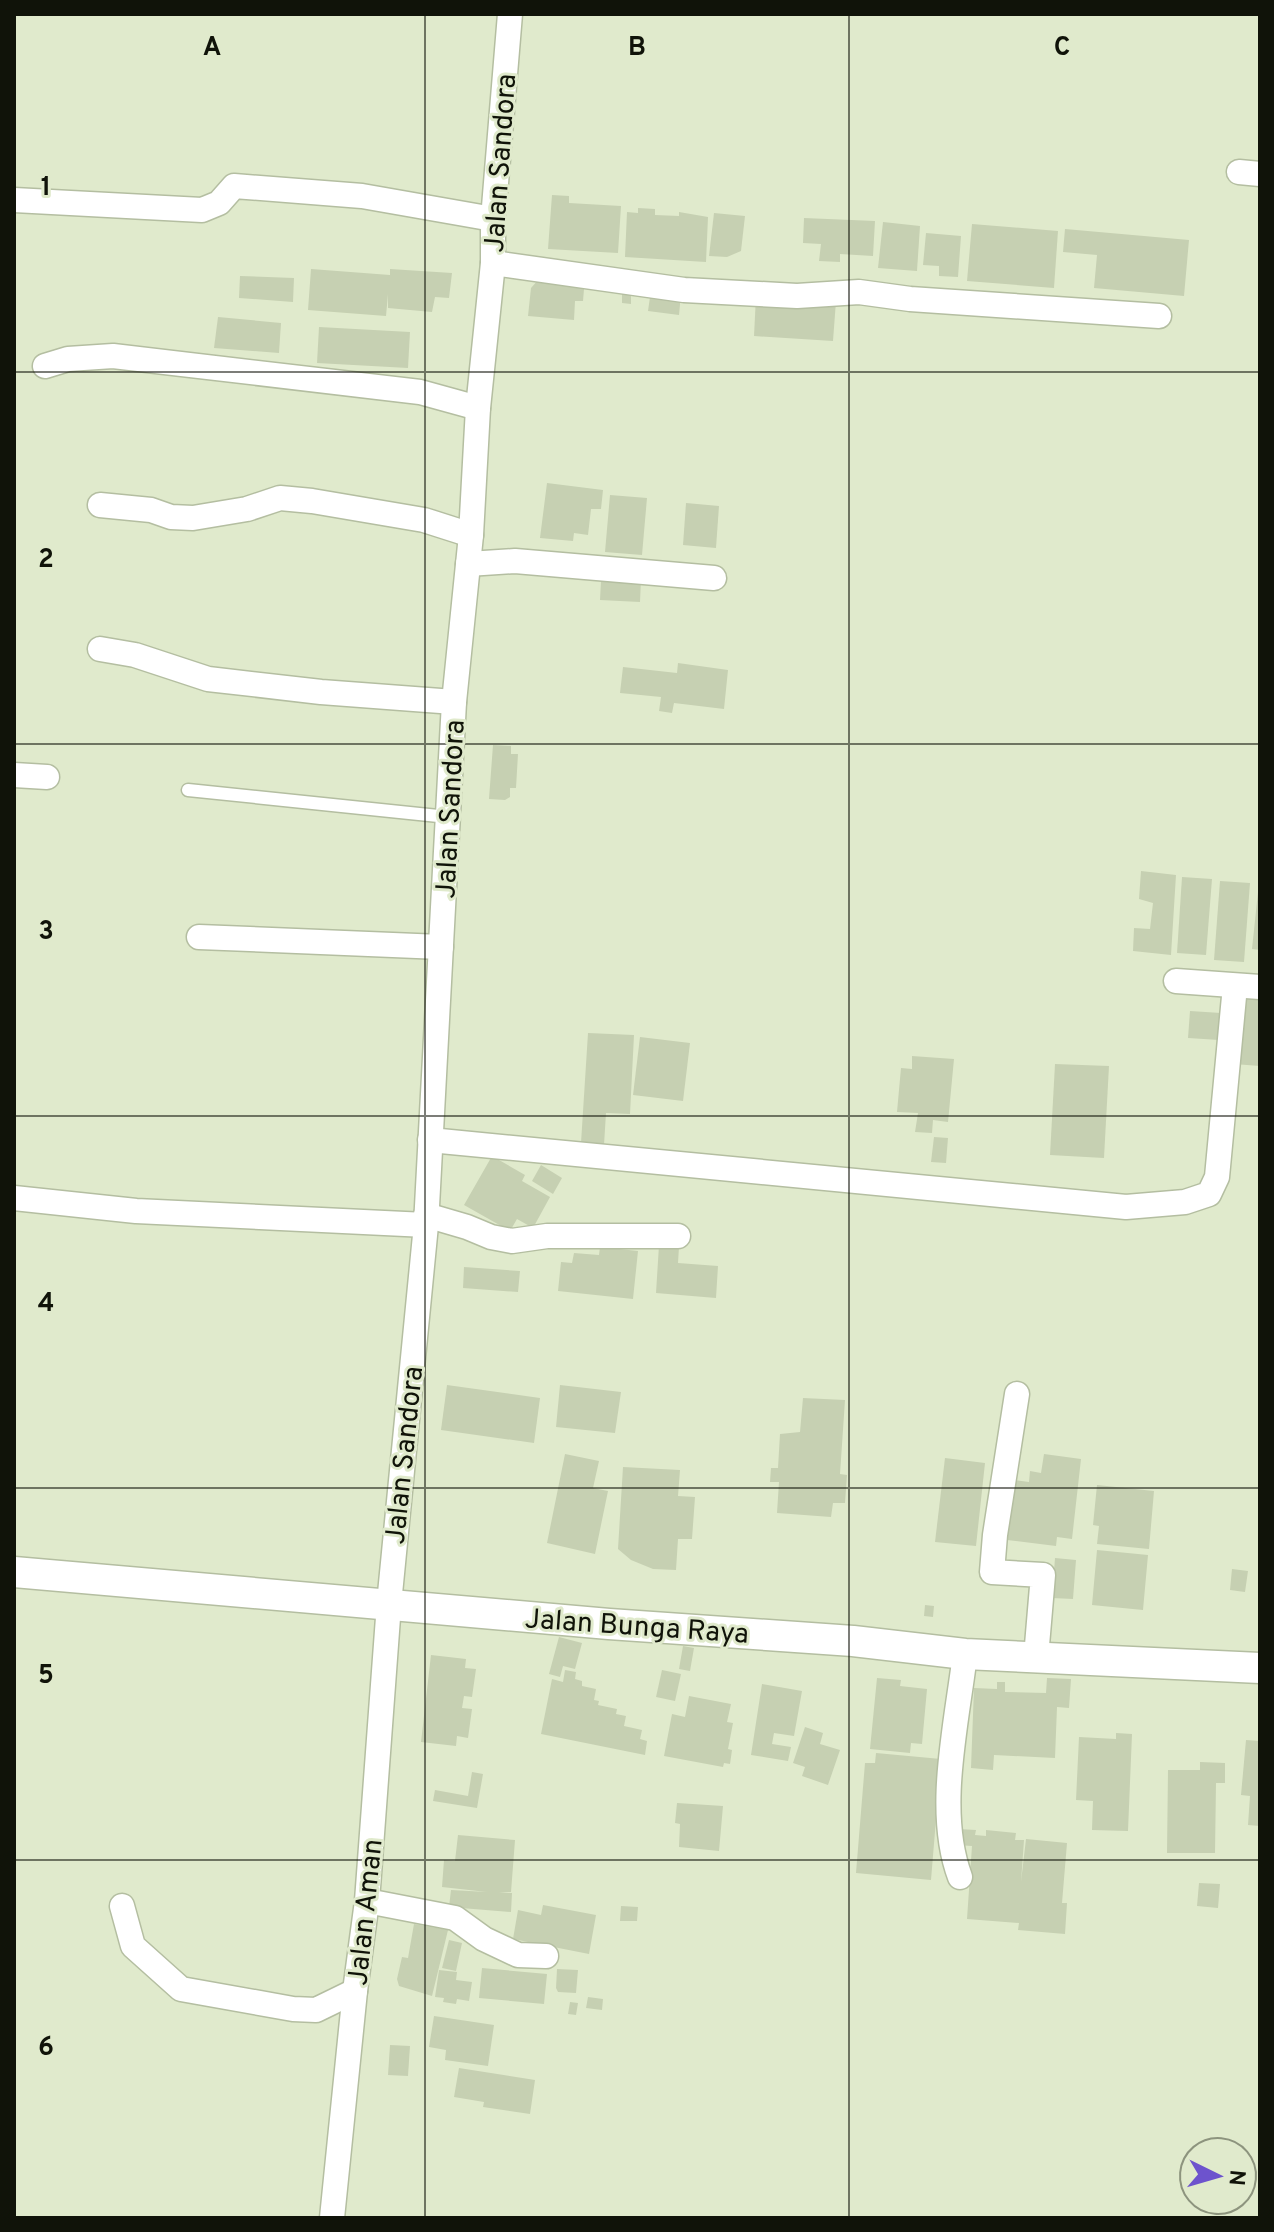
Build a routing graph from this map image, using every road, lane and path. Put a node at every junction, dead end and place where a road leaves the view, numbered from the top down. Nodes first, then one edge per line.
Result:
1 (510, 14) edge
2 (14, 200) edge
3 (493, 219) junction
4 (493, 263) junction
5 (1159, 316) dead end
6 (45, 366) dead end
7 (478, 408) junction
8 (100, 505) dead end
9 (471, 535) junction
10 (468, 564) junction
11 (714, 578) dead end
12 (100, 649) dead end
13 (454, 702) junction
14 (14, 775) edge
15 (47, 777) dead end
16 (188, 790) dead end
17 (448, 817) junction
18 (199, 937) dead end
19 (441, 947) junction
20 (1176, 981) dead end
21 (1235, 986) junction
22 (1260, 987) edge
23 (430, 1140) junction
24 (14, 1198) edge
25 (426, 1220) junction
26 (678, 1236) dead end
27 (1017, 1394) dead end
28 (14, 1572) edge
29 (389, 1604) junction
30 (965, 1654) junction
31 (1036, 1657) junction
32 (1260, 1668) edge
33 (960, 1877) dead end
34 (367, 1901) junction
35 (122, 1906) dead end
36 (546, 1956) dead end
37 (355, 1991) junction
38 (332, 2218) edge

1 - 3 street, Jalan Sandora
2 - 3 street
3 - 4 street, Jalan Sandora
4 - 5 street
4 - 7 street, Jalan Sandora
6 - 7 street
7 - 9 street, Jalan Sandora
8 - 9 street
9 - 10 street, Jalan Sandora
10 - 11 street
10 - 13 street, Jalan Sandora
12 - 13 street
13 - 17 street, Jalan Sandora
14 - 15 street
16 - 17 lane
17 - 19 street, Jalan Sandora
18 - 19 street
19 - 23 street, Jalan Sandora
20 - 21 street
21 - 22 street
21 - 23 street
23 - 25 street, Jalan Sandora
24 - 25 street
25 - 26 street
25 - 29 street, Jalan Sandora
27 - 31 street
28 - 29 street, Jalan Bunga Raya
29 - 30 street, Jalan Bunga Raya
29 - 34 street, Jalan Aman
30 - 31 street, Jalan Bunga Raya
30 - 33 street
31 - 32 street, Jalan Bunga Raya
34 - 36 street
34 - 37 street, Jalan Aman
35 - 37 street
37 - 38 street, Jalan Aman

